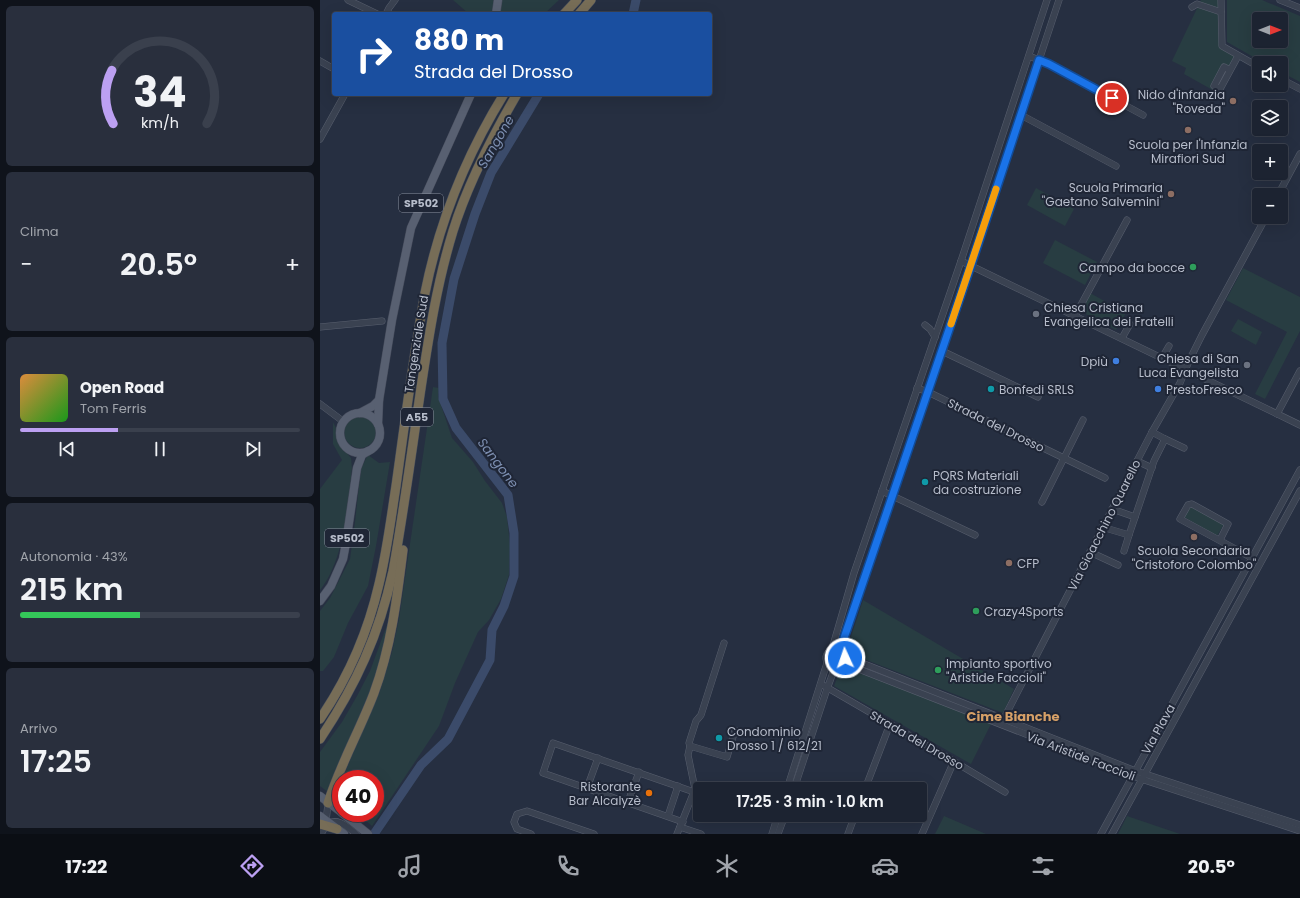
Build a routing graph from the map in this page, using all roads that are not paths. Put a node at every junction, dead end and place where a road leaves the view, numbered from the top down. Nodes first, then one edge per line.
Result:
1 (348, 0) edge
2 (395, 0) edge
3 (498, 0) edge
4 (577, 0) edge
5 (591, 0) edge
6 (1047, 0) edge
7 (1059, 0) edge
8 (1221, 0) edge
9 (1280, 0) edge
10 (1192, 6) dead end
11 (1300, 8) edge
12 (373, 12) edge
13 (387, 12) edge
14 (496, 12) edge
15 (566, 12) edge
16 (581, 12) edge
17 (1221, 12) junction
18 (1029, 56) junction
19 (1238, 56) junction
20 (1039, 60) junction
21 (320, 61) edge
22 (1252, 63) edge
23 (332, 68) edge
24 (1230, 70) dead end
25 (1288, 83) edge
26 (1300, 89) edge
27 (344, 96) edge
28 (470, 96) edge
29 (503, 96) edge
30 (516, 96) edge
31 (1021, 115) junction
32 (1143, 115) dead end
33 (320, 139) edge
34 (1300, 154) edge
35 (1116, 166) dead end
36 (985, 188) junction
37 (1282, 188) edge
38 (996, 192) junction
39 (1127, 220) dead end
40 (1262, 224) edge
41 (971, 229) junction
42 (982, 233) junction
43 (961, 261) junction
44 (971, 265) junction
45 (1075, 316) junction
46 (382, 320) dead end
47 (940, 322) junction
48 (1130, 324) dead end
49 (320, 327) edge
50 (935, 337) junction
51 (1122, 338) junction
52 (1169, 346) dead end
53 (942, 351) junction
54 (1162, 358) junction
55 (1186, 370) junction
56 (1300, 371) edge
57 (917, 388) junction
58 (928, 392) junction
59 (1038, 398) dead end
60 (379, 400) junction
61 (320, 404) edge
62 (360, 413) junction
63 (1277, 414) junction
64 (1083, 420) dead end
65 (344, 422) junction
66 (378, 424) junction
67 (1300, 425) edge
68 (1152, 432) junction
69 (1165, 439) junction
70 (1184, 448) dead end
71 (350, 449) junction
72 (368, 451) junction
73 (1063, 459) junction
74 (1137, 461) junction
75 (357, 468) junction
76 (1152, 468) junction
77 (1300, 470) edge
78 (1105, 478) dead end
79 (407, 482) junction
80 (882, 491) junction
81 (1300, 491) edge
82 (893, 495) junction
83 (1042, 502) dead end
84 (1112, 509) junction
85 (1135, 517) junction
86 (1102, 527) junction
87 (868, 534) junction
88 (1129, 535) junction
89 (975, 536) dead end
90 (878, 538) junction
91 (1220, 540) junction
92 (1124, 551) dead end
93 (1090, 552) junction
94 (1252, 558) junction
95 (1118, 565) dead end
96 (320, 601) edge
97 (1220, 616) junction
98 (1229, 620) junction
99 (1215, 624) junction
100 (1224, 629) junction
101 (724, 643) dead end
102 (832, 650) junction
103 (843, 654) junction
104 (827, 663) junction
105 (843, 663) junction
106 (837, 668) junction
107 (821, 684) junction
108 (827, 689) junction
109 (320, 719) edge
110 (1002, 721) junction
111 (890, 724) junction
112 (735, 730) dead end
113 (320, 739) edge
114 (690, 746) junction
115 (598, 758) junction
116 (954, 761) junction
117 (639, 772) junction
118 (1133, 773) junction
119 (1143, 776) junction
120 (693, 782) edge
121 (789, 782) edge
122 (796, 782) edge
123 (868, 782) edge
124 (678, 786) junction
125 (587, 788) junction
126 (693, 792) edge
127 (1005, 792) dead end
128 (693, 794) edge
129 (320, 796) edge
130 (628, 802) junction
131 (324, 803) edge
132 (668, 816) junction
133 (353, 822) edge
134 (776, 822) edge
135 (782, 822) edge
136 (852, 822) edge
137 (680, 823) junction
138 (323, 825) edge
139 (1300, 825) edge
140 (340, 831) edge
141 (1300, 832) edge
142 (356, 834) edge
143 (368, 834) edge
144 (531, 834) edge
145 (594, 834) edge
146 (677, 834) edge
147 (702, 834) edge
148 (772, 834) edge
149 (778, 834) edge
150 (848, 834) edge
151 (922, 834) edge
152 (1101, 834) edge
153 (1112, 834) edge

1 - 12 street
2 - 13 street
3 - 14 main road
4 - 15 highway
5 - 16 highway
6 - 18 street
7 - 20 street
8 - 17 street
9 - 11 street
10 - 17 street
17 - 19 street
18 - 20 street
18 - 36 street
19 - 22 street
19 - 24 street
20 - 31 street
20 - 32 street
21 - 23 street
25 - 26 street
27 - 33 street
28 - 60 main road, SP502
29 - 109 highway, Tangenziale Sud / A55
30 - 79 highway, Tangenziale Sud / A55
31 - 35 street
31 - 38 street
34 - 37 street
36 - 38 street
36 - 41 street
38 - 42 street
39 - 45 street
40 - 55 street, Via Gioacchino Quarello
41 - 42 street
41 - 43 street
42 - 44 street
43 - 44 street
43 - 47 street
44 - 45 street
44 - 53 street
45 - 51 street
46 - 49 street
47 - 50 street
47 - 50 street
48 - 51 street
50 - 57 street
51 - 54 street
52 - 54 street
53 - 58 street
53 - 59 street
54 - 55 street
55 - 63 street
55 - 68 street, Via Gioacchino Quarello
56 - 63 street
57 - 58 street, Strada del Drosso
57 - 80 street
58 - 73 street, Strada del Drosso
58 - 82 street
60 - 62 main road
60 - 66 main road, SP502
61 - 65 street
62 - 65 main road
62 - 66 main road
63 - 67 street
64 - 73 street
65 - 71 main road, SP502
66 - 72 main road, SP502
68 - 69 street
68 - 74 street, Via Gioacchino Quarello
69 - 70 street
69 - 76 street
71 - 72 main road
71 - 75 main road, SP502
72 - 75 main road, SP502
73 - 78 street, Strada del Drosso
73 - 83 street
74 - 76 street
74 - 84 street, Via Gioacchino Quarello
75 - 96 main road, SP502
76 - 85 street
77 - 94 street, Via Plava
79 - 113 highway, Tangenziale Sud / A55
79 - 131 highway
80 - 82 street
80 - 87 street
81 - 98 street, Via Plava
82 - 89 street
82 - 90 street
84 - 85 street
84 - 86 street, Via Gioacchino Quarello
85 - 88 street
86 - 88 street
86 - 93 street, Via Gioacchino Quarello
87 - 90 street
87 - 102 street
88 - 92 street
90 - 103 street
91 - 91 street
91 - 94 street
93 - 95 street
93 - 110 street, Via Gioacchino Quarello
94 - 97 street, Via Plava
97 - 98 street
97 - 99 street, Via Plava
98 - 100 street, Via Plava
99 - 100 street
99 - 118 street, Via Plava
100 - 119 street, Via Plava
101 - 114 street
102 - 103 street
102 - 104 street
103 - 105 street
103 - 110 street, Via Aristide Faccioli
104 - 106 street
104 - 107 street
105 - 106 street
105 - 110 street, Via Aristide Faccioli
106 - 108 street
107 - 108 street, Strada del Drosso
107 - 121 street
108 - 111 street, Strada del Drosso
108 - 122 street
110 - 118 street, Via Aristide Faccioli
111 - 116 street, Strada del Drosso
111 - 123 street
112 - 114 street
114 - 120 street
115 - 117 street
115 - 125 street
115 - 125 street
116 - 127 street, Strada del Drosso
116 - 151 street
117 - 124 street
117 - 130 street
118 - 119 street, Via Aristide Faccioli
118 - 152 street, Via Plava
119 - 139 street, Via Aristide Faccioli
119 - 141 street, Via Aristide Faccioli
119 - 153 street, Via Plava
124 - 126 street
124 - 132 street
125 - 130 street
128 - 137 street
129 - 131 main road
130 - 132 street
131 - 138 street
132 - 137 street
133 - 143 main road
134 - 148 street
135 - 149 street
136 - 150 street
137 - 146 street
137 - 147 street
138 - 140 highway
138 - 142 street
144 - 145 street

